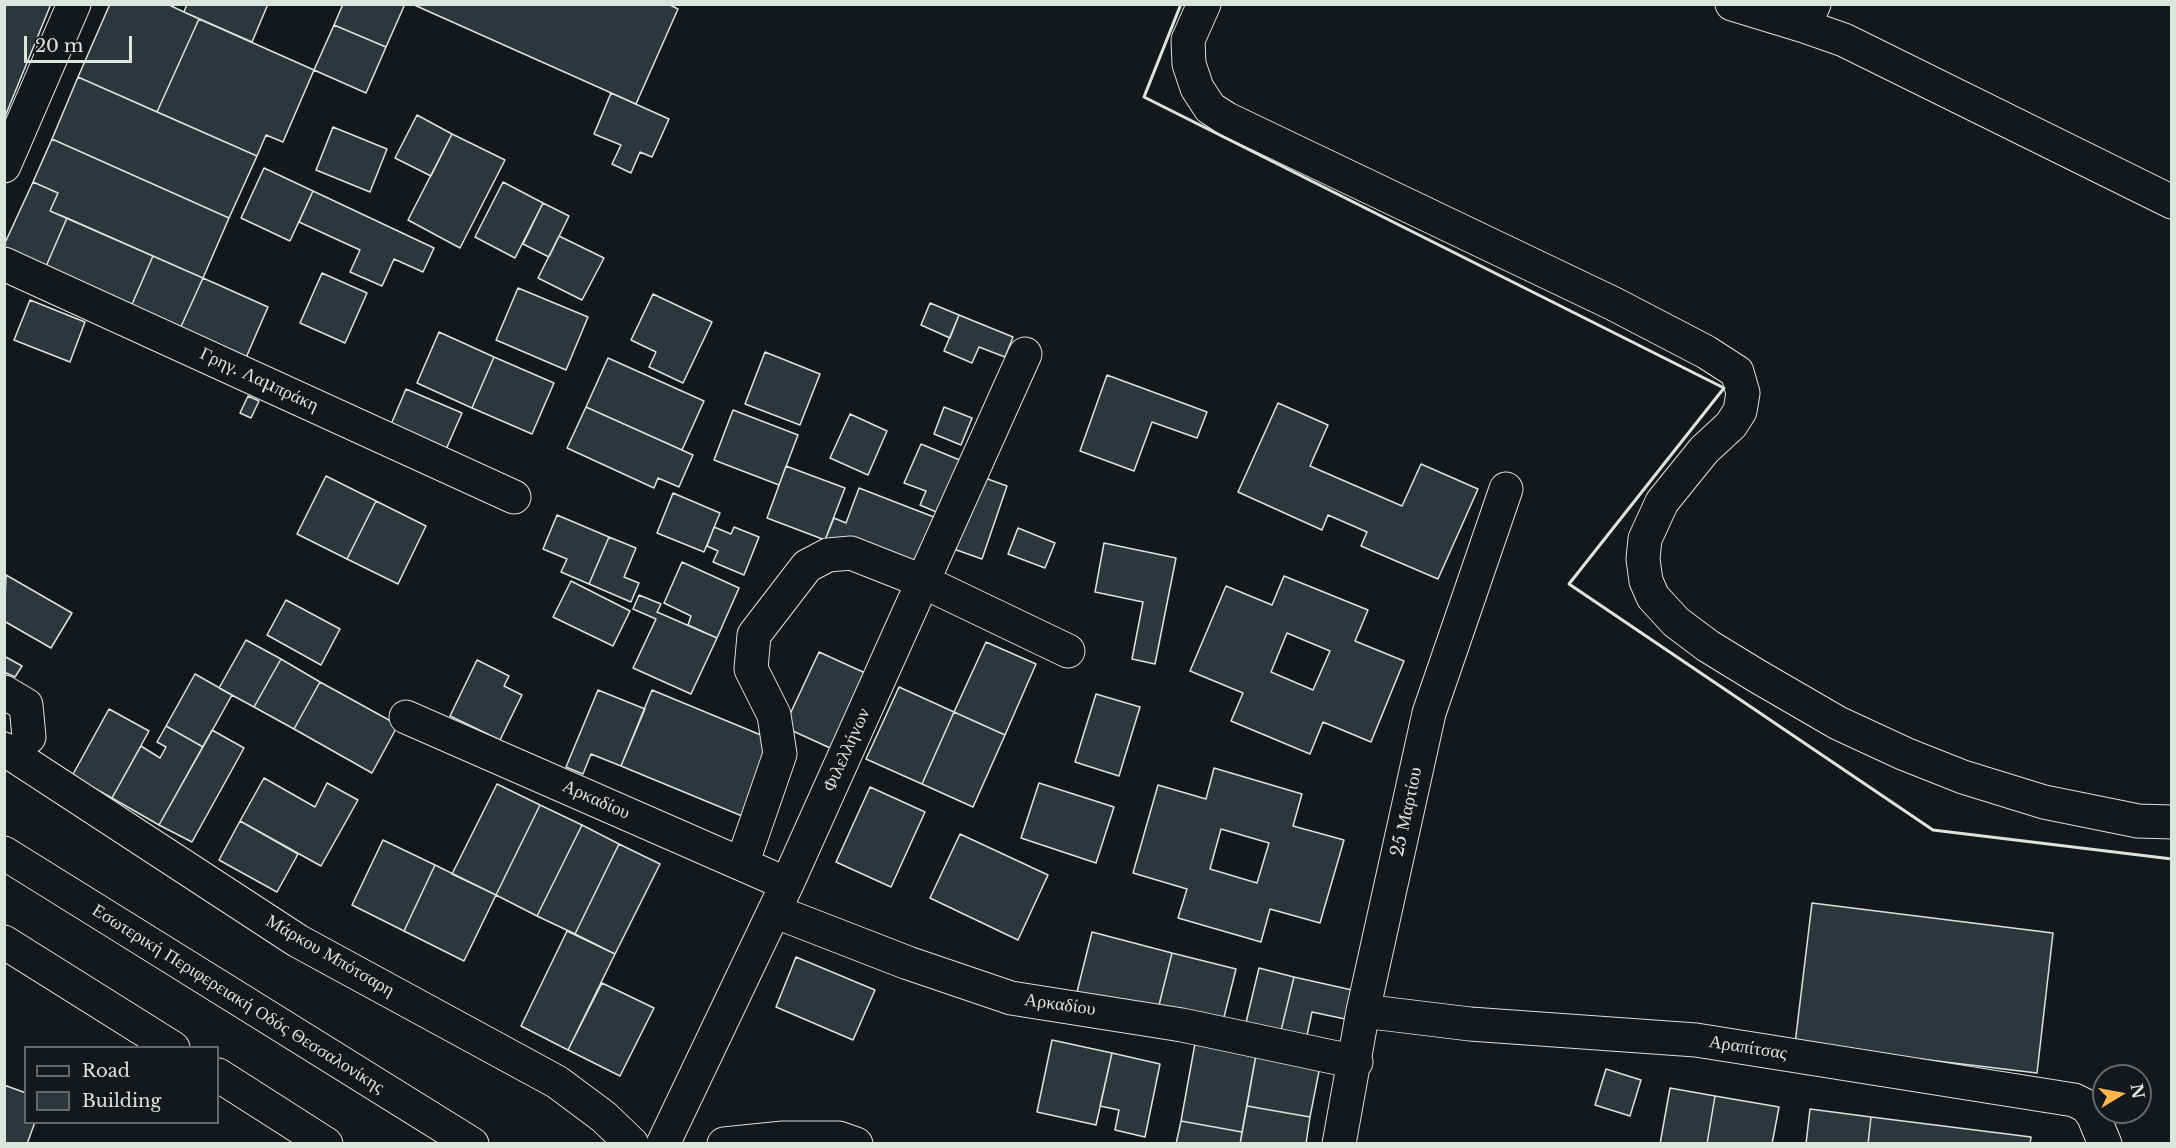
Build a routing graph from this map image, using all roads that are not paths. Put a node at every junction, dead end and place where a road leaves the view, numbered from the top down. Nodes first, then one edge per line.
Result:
1 (74, 4) edge
2 (1204, 4) edge
3 (1732, 4) edge
4 (1809, 15) edge
5 (4, 166) edge
6 (2172, 202) edge
7 (4, 264) edge
8 (1025, 354) dead end
9 (1506, 489) dead end
10 (514, 497) dead end
11 (922, 581) junction
12 (1068, 651) dead end
13 (4, 693) edge
14 (406, 717) dead end
15 (21, 751) edge
16 (2172, 822) edge
17 (4, 853) edge
18 (742, 864) junction
19 (780, 897) junction
20 (4, 942) edge
21 (1363, 1011) junction
22 (171, 1046) edge
23 (1356, 1062) junction
24 (219, 1076) edge
25 (326, 1143) edge
26 (472, 1143) edge
27 (632, 1143) edge
28 (663, 1143) edge
29 (724, 1143) edge
30 (856, 1143) edge
31 (1339, 1143) edge
32 (2105, 1143) edge

1 - 5 main road
2 - 16 main road
3 - 4 main road
4 - 6 main road
7 - 10 main road, Γρηγ. Λαμπράκη
8 - 11 main road, Φιλελλήνων
9 - 21 main road, 25 Μαρτίου
11 - 12 main road
11 - 18 main road
11 - 19 main road, Φιλελλήνων
13 - 15 main road
14 - 18 main road, Αρκαδίου
15 - 27 main road, Μάρκου Μπότσαρη
17 - 26 main road, Εσωτερική Περιφερειακή Οδός Θεσσαλονίκης
18 - 19 main road, Αρκαδίου
19 - 23 main road, Αρκαδίου
19 - 28 main road, Φιλελλήνων
20 - 22 main road
21 - 23 main road, 25 Μαρτίου
21 - 32 main road, Αραπίτσας
23 - 31 main road, 25 Μαρτίου
24 - 25 main road
29 - 30 main road

